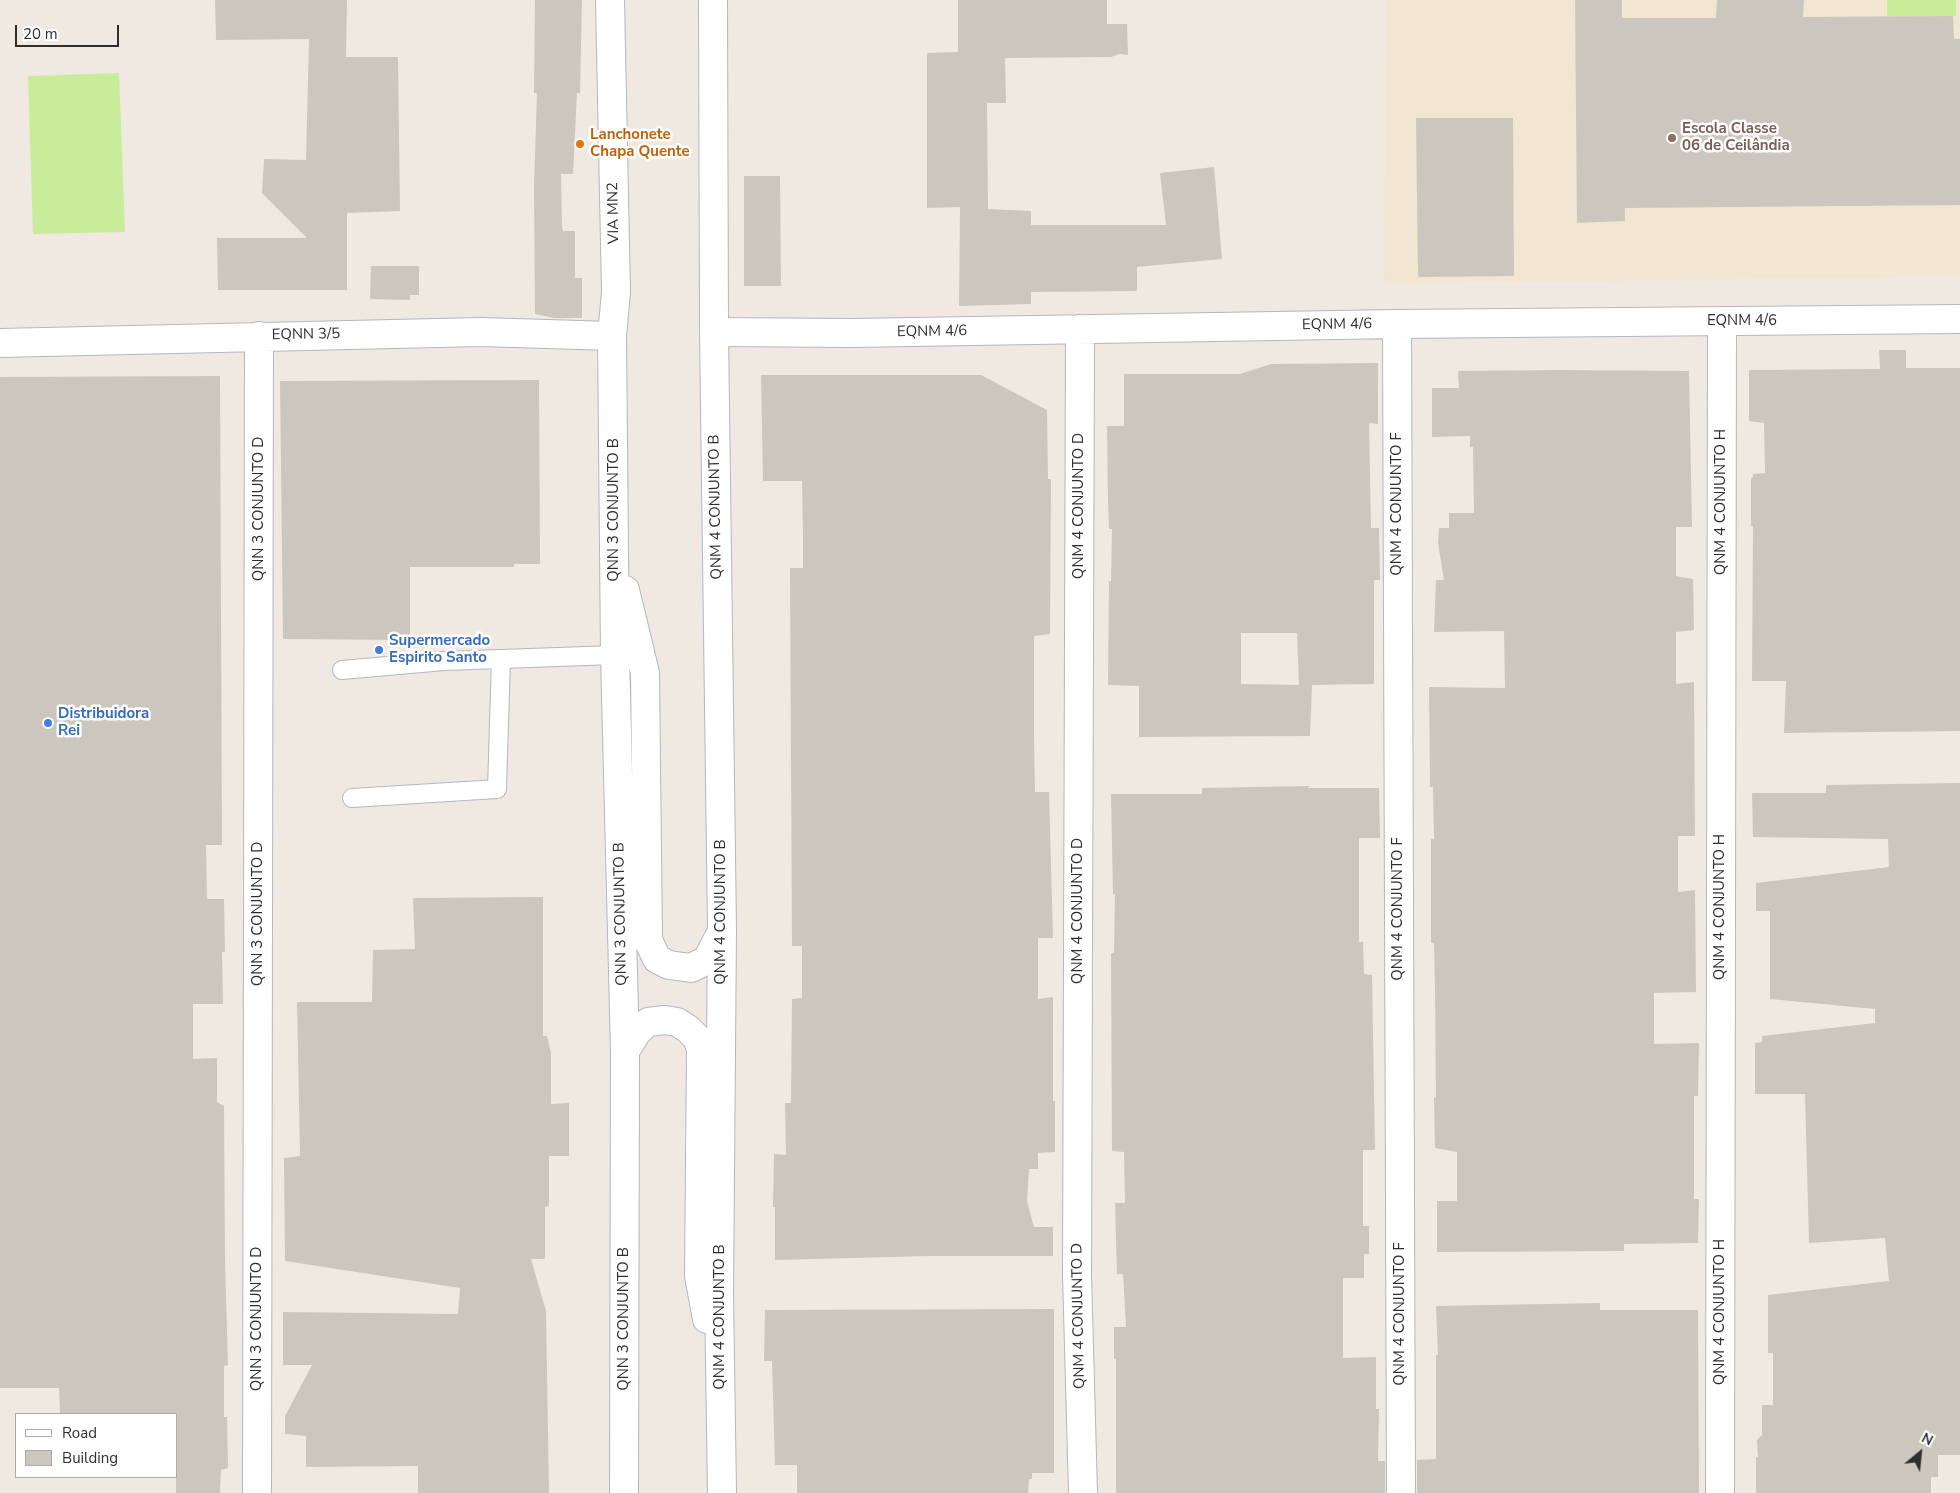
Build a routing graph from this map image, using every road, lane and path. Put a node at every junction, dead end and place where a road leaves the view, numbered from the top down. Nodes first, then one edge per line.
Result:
1 (610, 0) edge
2 (714, 0) edge
3 (1960, 319) edge
4 (1722, 321) junction
5 (1396, 324) junction
6 (1080, 329) junction
7 (714, 332) junction
8 (259, 336) junction
9 (612, 336) junction
10 (0, 343) edge
11 (614, 543) junction
12 (615, 655) junction
13 (502, 659) junction
14 (342, 670) dead end
15 (352, 798) dead end
16 (722, 930) junction
17 (624, 1050) junction
18 (720, 1386) junction
19 (256, 1493) edge
20 (624, 1493) edge
21 (722, 1493) edge
22 (1082, 1493) edge
23 (1400, 1493) edge
24 (1720, 1493) edge

1 - 9 street, VIA MN2
2 - 7 street
3 - 4 street, EQNM 4/6
4 - 5 street, EQNM 4/6
4 - 24 street, QNM 4 CONJUNTO H
5 - 6 street, EQNM 4/6
5 - 23 street, QNM 4 CONJUNTO F
6 - 7 street, EQNM 4/6
6 - 22 street, QNM 4 CONJUNTO D
7 - 16 street, QNM 4 CONJUNTO B
8 - 9 street, EQNN 3/5
8 - 10 street, EQNN 3/5
8 - 19 street, QNN 3 CONJUNTO D
9 - 11 street, QNN 3 CONJUNTO B
11 - 12 street, QNN 3 CONJUNTO B
11 - 16 street
12 - 13 lane
12 - 17 street, QNN 3 CONJUNTO B
13 - 14 lane
13 - 15 lane
16 - 18 street, QNM 4 CONJUNTO B
17 - 18 street
17 - 20 street, QNN 3 CONJUNTO B
18 - 21 street, QNM 4 CONJUNTO B

